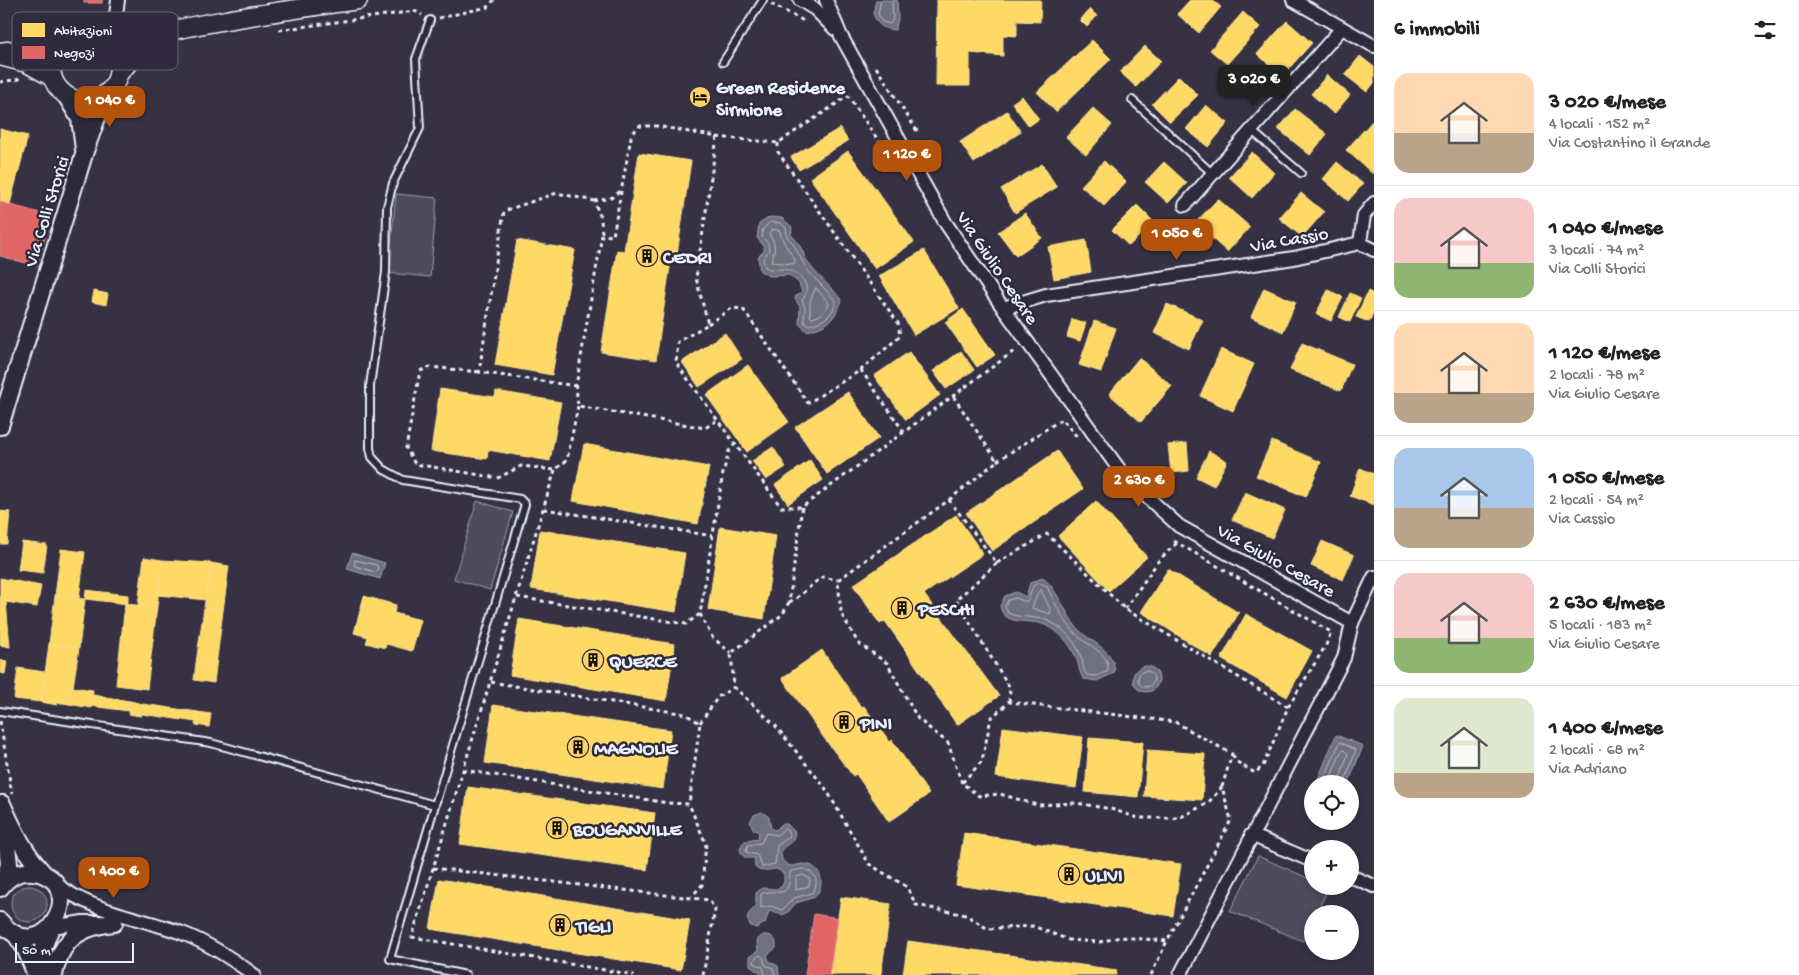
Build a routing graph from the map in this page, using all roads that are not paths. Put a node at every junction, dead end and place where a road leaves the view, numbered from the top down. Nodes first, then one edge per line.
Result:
1 (358, 0) edge
2 (763, 0) edge
3 (800, 0) edge
4 (826, 0) edge
5 (1293, 0) edge
6 (430, 20) road end
7 (178, 28) edge
8 (1342, 28) junction
9 (841, 36) junction
10 (1374, 46) edge
11 (723, 62) dead end
12 (40, 70) edge
13 (52, 70) edge
14 (118, 70) edge
15 (122, 70) edge
16 (118, 74) junction
17 (52, 77) junction
18 (65, 94) junction
19 (105, 94) junction
20 (1132, 100) dead end
21 (1252, 130) junction
22 (85, 151) junction
23 (1301, 173) dead end
24 (1213, 174) junction
25 (1374, 203) edge
26 (1185, 205) dead end
27 (1360, 244) junction
28 (1374, 250) edge
29 (1003, 308) junction
30 (0, 426) edge
31 (1374, 577) edge
32 (1352, 623) junction
33 (0, 711) edge
34 (5, 798) edge
35 (435, 806) junction
36 (1251, 835) junction
37 (1304, 858) edge
38 (50, 880) junction
39 (1359, 880) edge
40 (2, 885) edge
41 (1374, 886) edge
42 (114, 923) junction
43 (5, 927) edge
44 (51, 928) junction
45 (165, 928) junction
46 (36, 975) edge
47 (43, 975) edge
48 (54, 975) edge
49 (254, 975) edge
50 (466, 975) edge
51 (1180, 975) edge

1 - 7 main road
2 - 11 lane
3 - 9 street, Via Giulio Cesare
4 - 9 street, Via Giulio Cesare
5 - 8 street
6 - 35 lane
8 - 10 street
8 - 21 street
9 - 29 street, Via Giulio Cesare
12 - 17 main road
13 - 17 main road
14 - 16 main road
15 - 16 main road
16 - 19 main road
17 - 18 main road
18 - 19 main road
18 - 22 street, Via Colli Storici
19 - 22 street, Via Colli Storici
20 - 24 lane
21 - 23 lane
21 - 24 street
22 - 30 street, Via Colli Storici
24 - 26 street
25 - 27 street
27 - 28 street
27 - 29 street, Via Cassio
29 - 32 street, Via Giulio Cesare
31 - 32 street
32 - 36 street
33 - 35 lane
34 - 38 street
34 - 40 street
35 - 50 lane
36 - 37 street
36 - 51 street
38 - 40 street
38 - 44 street
38 - 45 street
39 - 41 street
42 - 44 street
42 - 45 street
42 - 48 street
43 - 44 street
43 - 46 street
44 - 47 street
45 - 49 street

